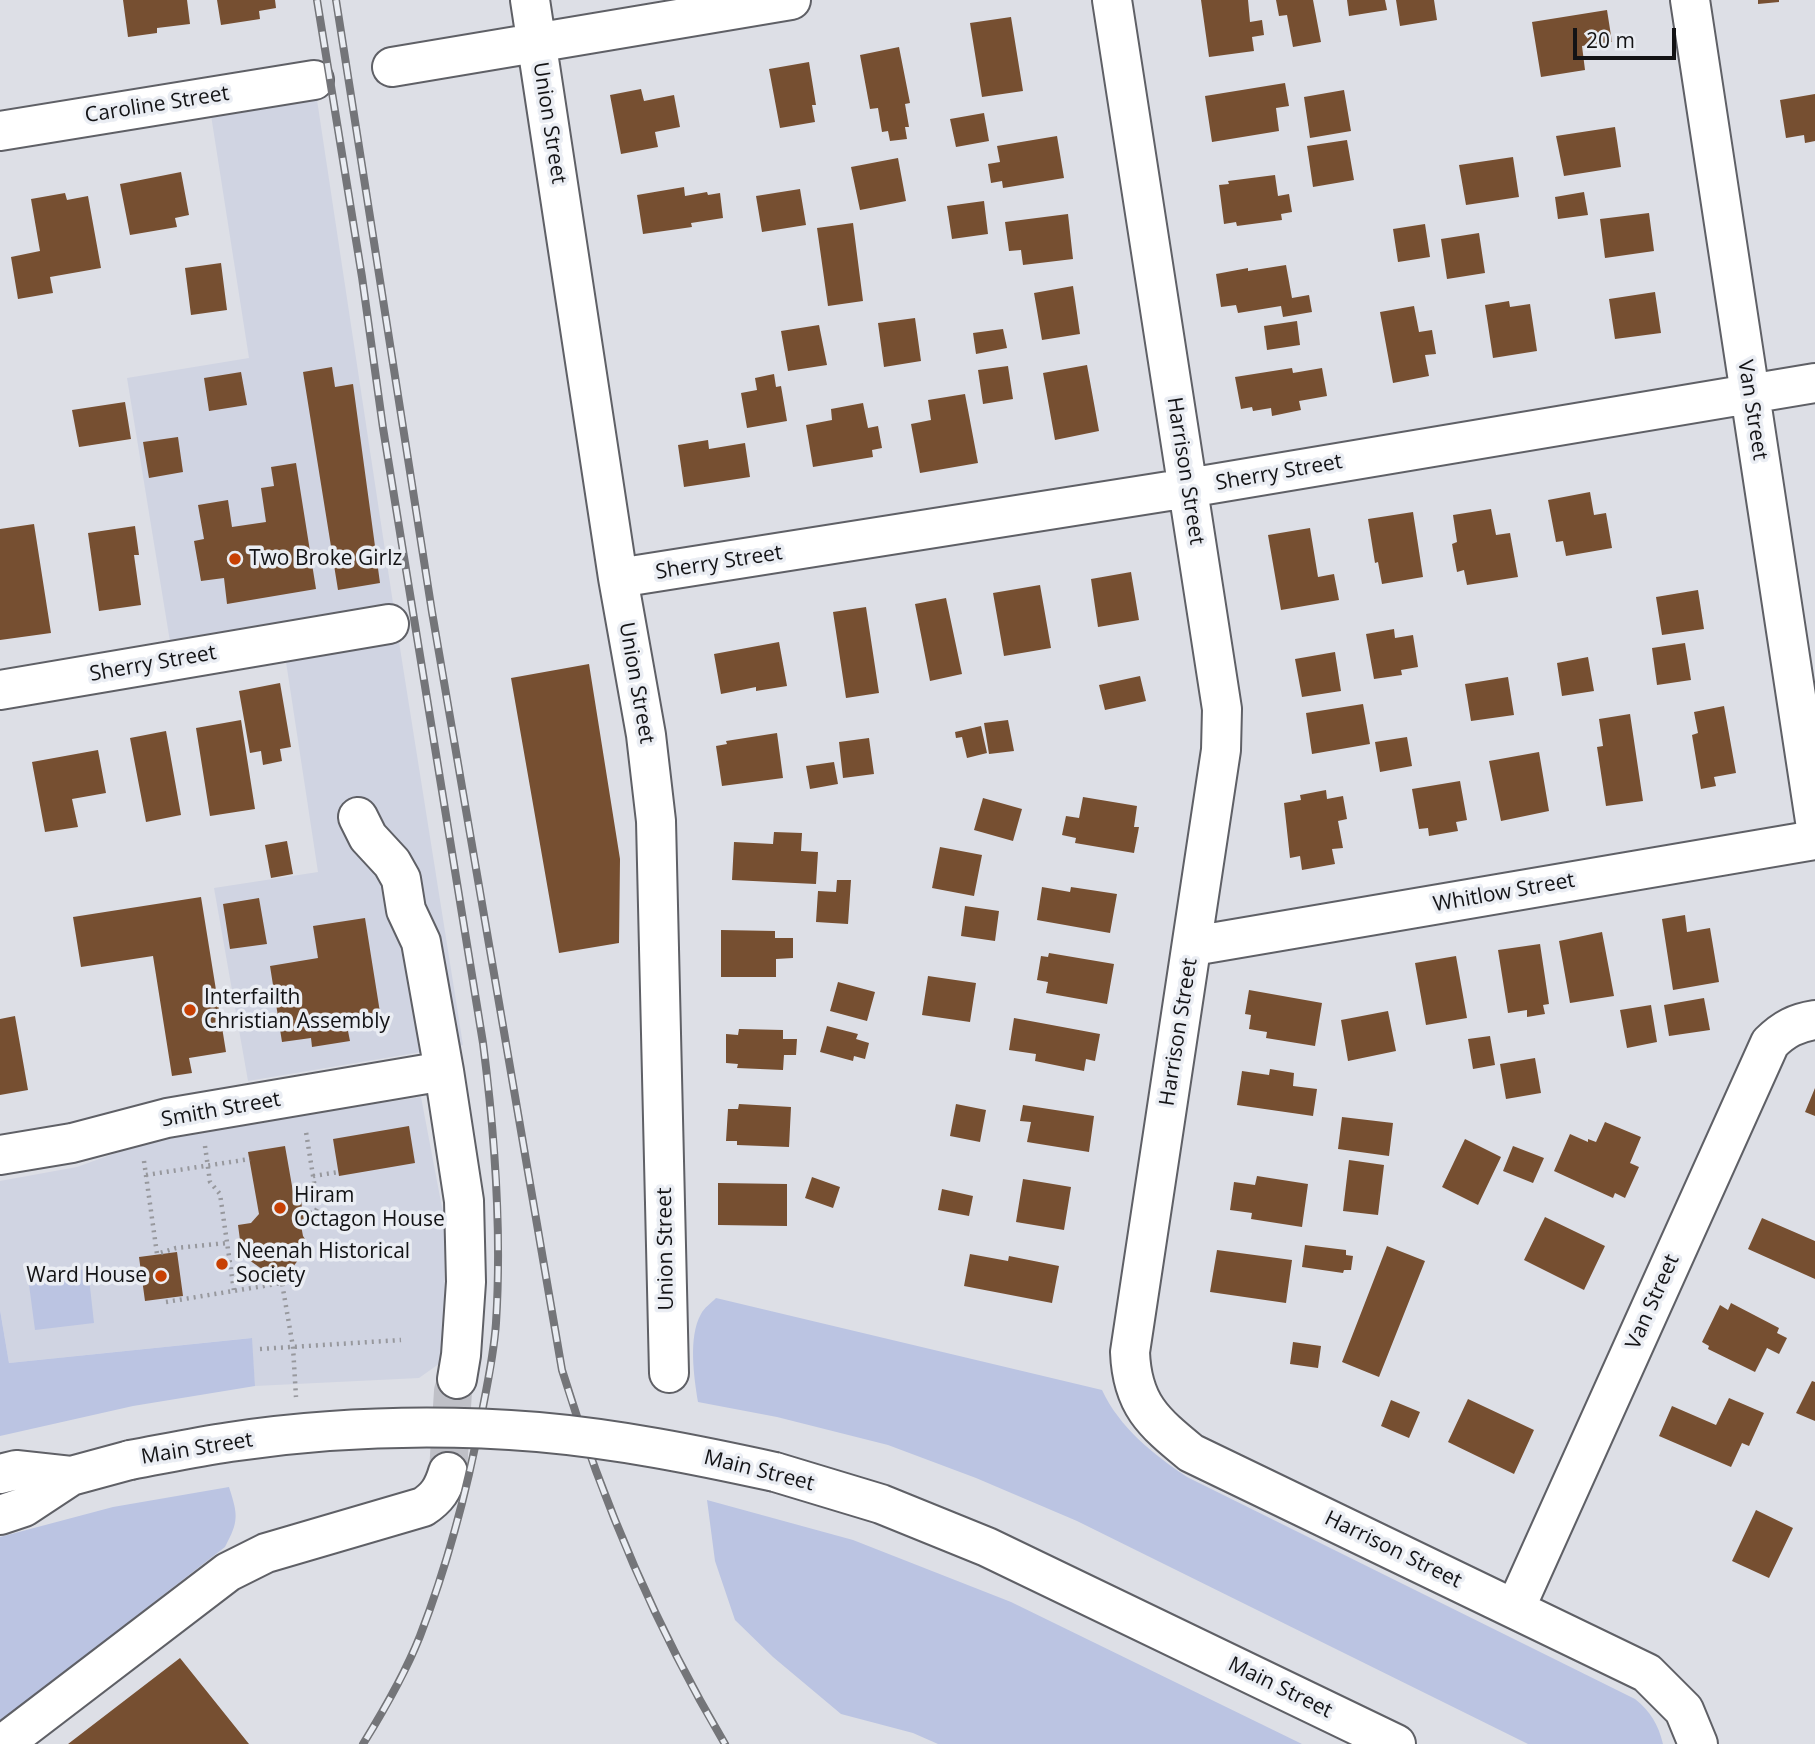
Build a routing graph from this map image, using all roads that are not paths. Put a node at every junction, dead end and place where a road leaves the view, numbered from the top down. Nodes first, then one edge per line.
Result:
1 (530, 0) edge
2 (791, 0) edge
3 (1112, 0) edge
4 (1690, 0) edge
5 (537, 44) junction
6 (392, 67) dead end
7 (314, 80) dead end
8 (0, 131) edge
9 (1815, 383) edge
10 (1749, 394) junction
11 (1188, 488) junction
12 (618, 578) junction
13 (389, 624) dead end
14 (0, 690) edge
15 (358, 817) dead end
16 (1815, 821) edge
17 (1815, 840) edge
18 (1193, 947) junction
19 (1815, 1020) edge
20 (444, 1071) junction
21 (0, 1155) edge
22 (669, 1373) dead end
23 (457, 1379) tunnel mouth
24 (448, 1472) tunnel mouth
25 (0, 1474) edge
26 (71, 1476) junction
27 (0, 1515) edge
28 (1515, 1609) junction
29 (3, 1744) edge
30 (1396, 1744) edge
31 (1698, 1744) edge

1 - 5 street, Union Street
2 - 5 street
3 - 11 street, Harrison Street
4 - 10 street, Van Street
5 - 6 street
5 - 12 street, Union Street
7 - 8 street, Caroline Street
9 - 10 street, Sherry Street
10 - 11 street, Sherry Street
10 - 16 street, Van Street
11 - 12 street, Sherry Street
11 - 18 street, Harrison Street
12 - 22 street, Union Street
13 - 14 street, Sherry Street
15 - 20 street
17 - 18 street, Whitlow Street
18 - 28 street, Harrison Street
19 - 28 street, Van Street
20 - 21 street, Smith Street
20 - 23 street
24 - 29 street
25 - 26 street, Main Street
26 - 27 street, Main Street
26 - 30 street, Main Street, bridge
28 - 31 street, Harrison Street

